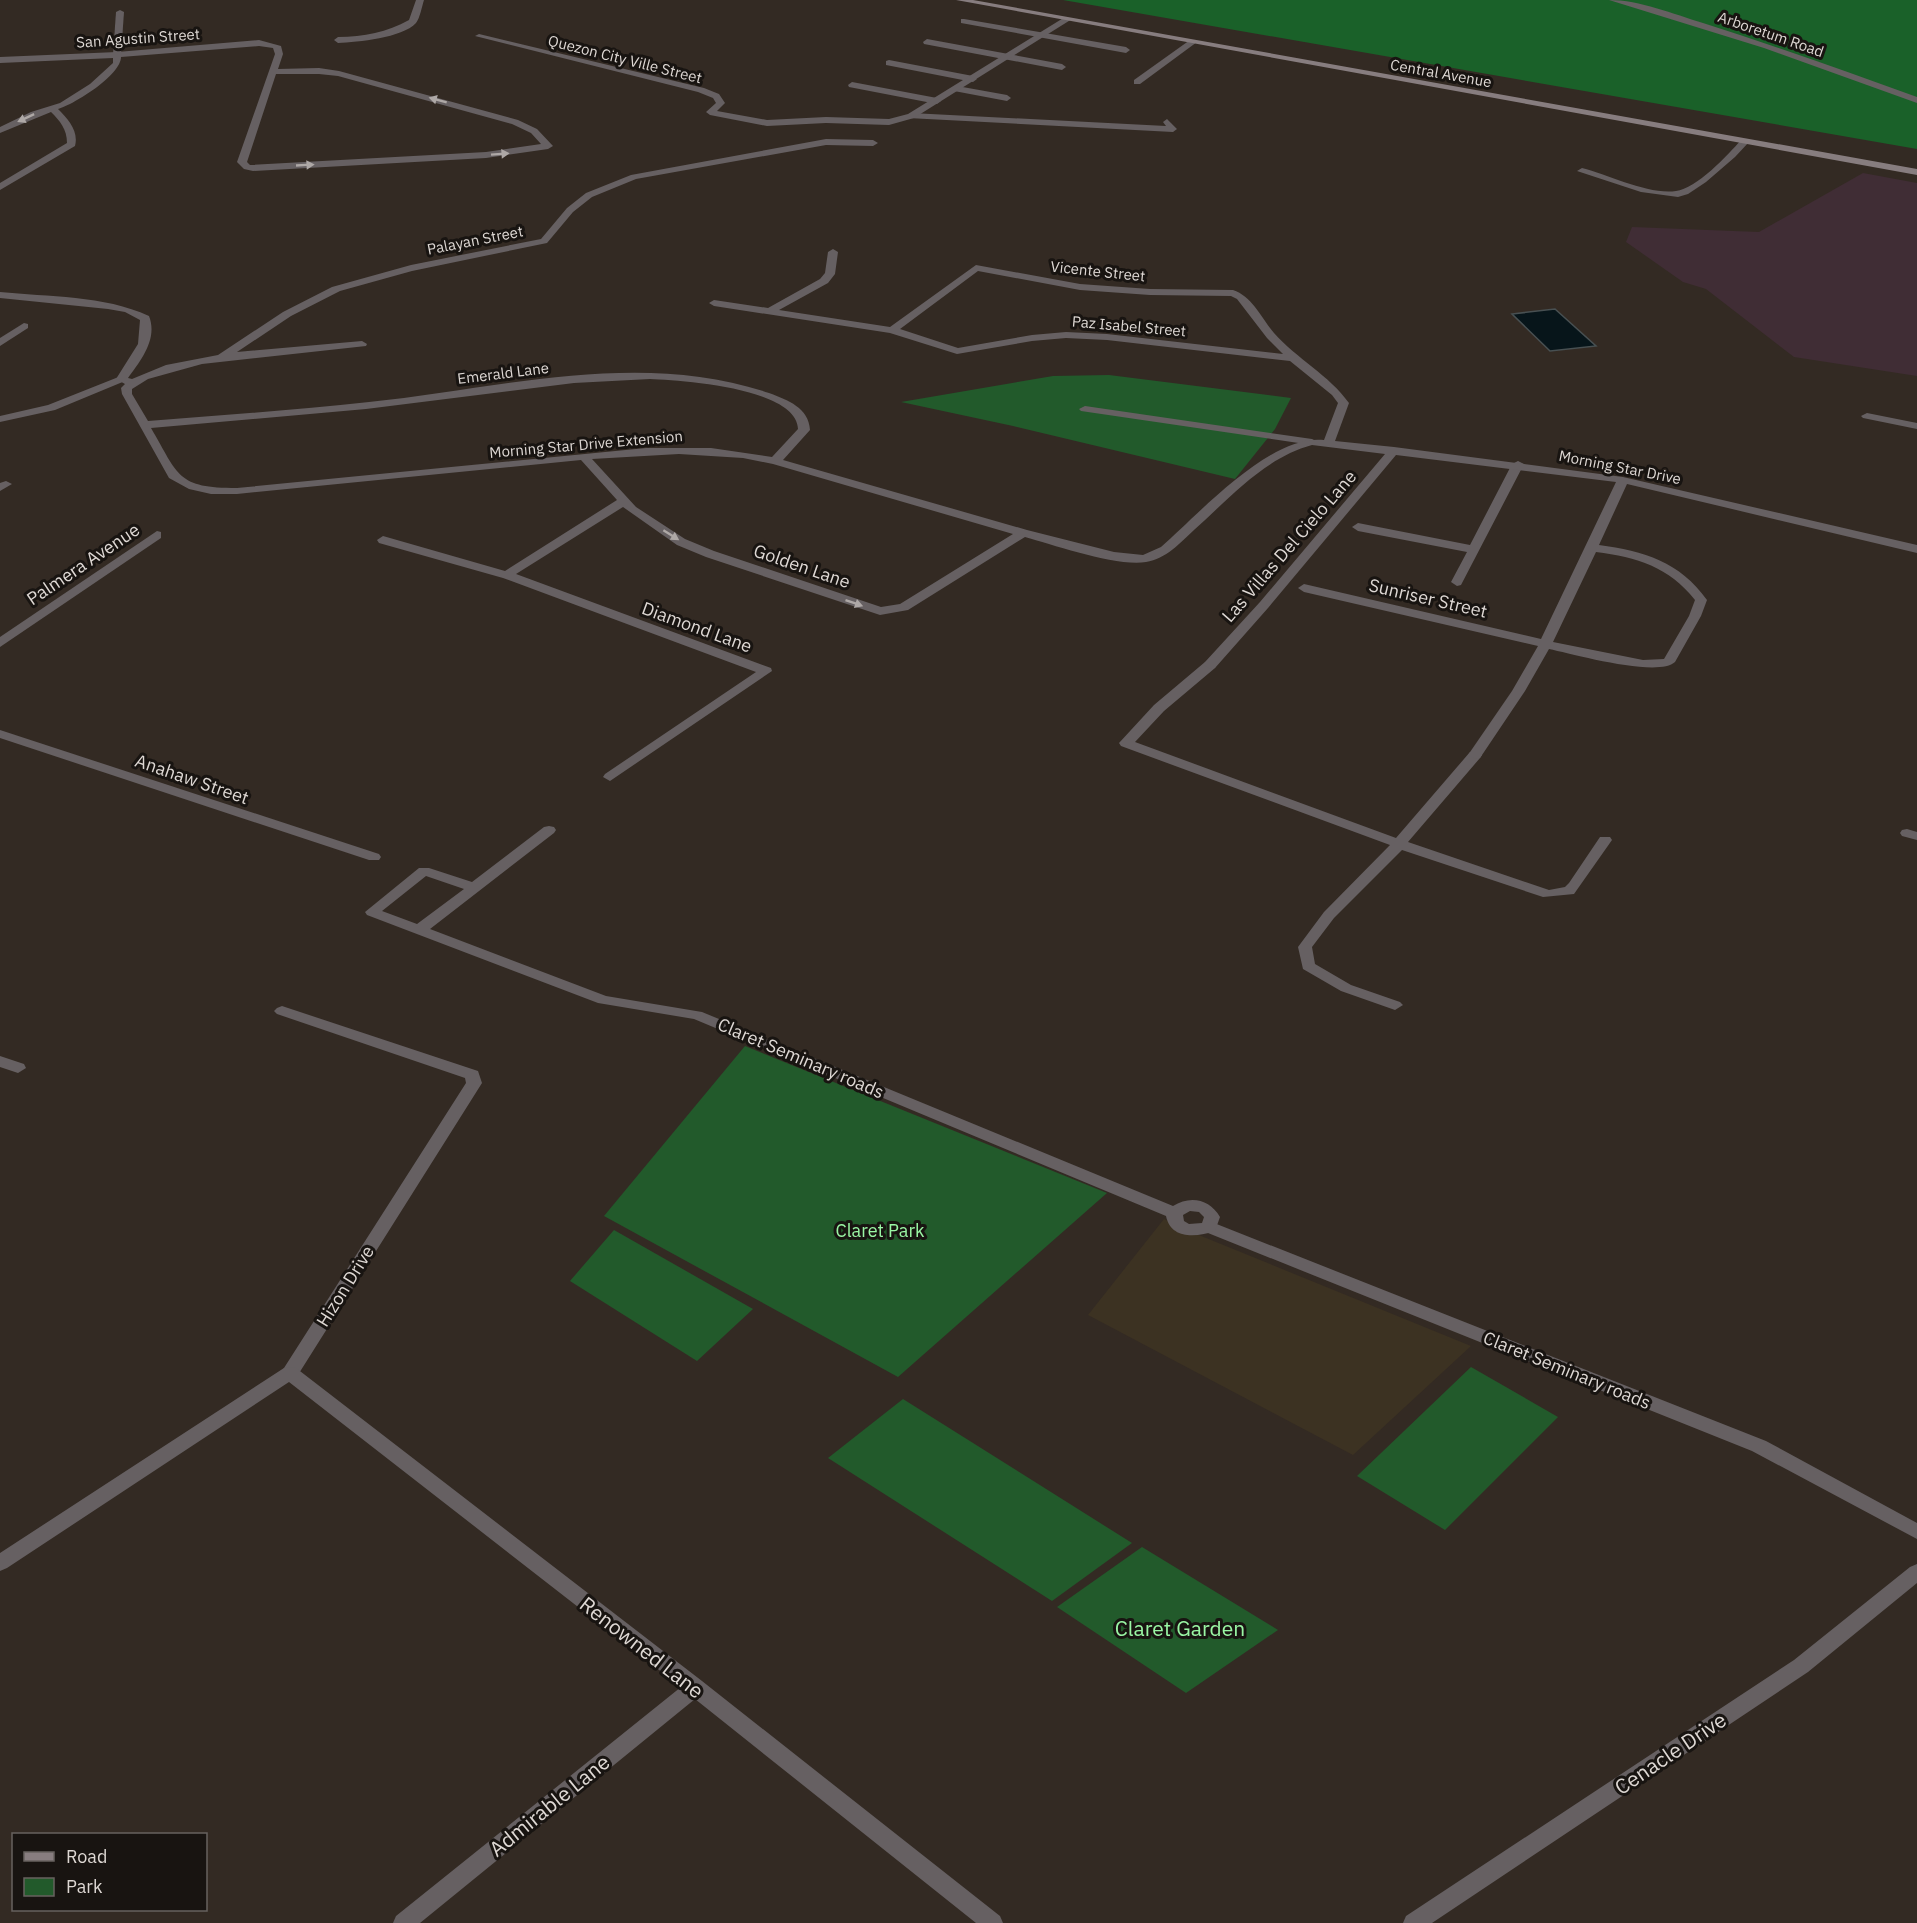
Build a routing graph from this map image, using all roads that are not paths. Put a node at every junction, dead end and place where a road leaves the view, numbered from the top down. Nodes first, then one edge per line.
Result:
1 (420, 0) edge
2 (960, 0) edge
3 (1613, 0) edge
4 (120, 12) dead end
5 (1068, 19) junction
6 (964, 21) dead end
7 (1042, 35) junction
8 (479, 36) dead end
9 (338, 40) dead end
10 (927, 42) dead end
11 (1193, 42) junction
12 (1126, 50) dead end
13 (117, 55) junction
14 (1008, 57) junction
15 (0, 60) edge
16 (890, 63) dead end
17 (1062, 67) dead end
18 (272, 72) junction
19 (973, 79) junction
20 (1137, 82) dead end
21 (852, 85) dead end
22 (957, 89) junction
23 (1007, 98) dead end
24 (1917, 100) edge
25 (937, 101) junction
26 (54, 110) junction
27 (911, 116) junction
28 (1167, 122) dead end
29 (0, 130) edge
30 (1744, 142) junction
31 (873, 143) dead end
32 (1582, 171) dead end
33 (1917, 172) edge
34 (0, 187) edge
35 (833, 252) dead end
36 (27, 288) dead end
37 (0, 296) edge
38 (14, 297) junction
39 (714, 303) dead end
40 (768, 312) junction
41 (24, 326) dead end
42 (892, 330) junction
43 (0, 343) edge
44 (362, 344) dead end
45 (222, 357) junction
46 (1293, 358) junction
47 (127, 381) junction
48 (1085, 409) dead end
49 (1867, 416) dead end
50 (0, 419) edge
51 (144, 425) junction
52 (1917, 426) edge
53 (1312, 442) junction
54 (1329, 443) junction
55 (1394, 450) junction
56 (584, 457) junction
57 (775, 461) junction
58 (1518, 464) junction
59 (1623, 480) junction
60 (624, 501) junction
61 (1359, 527) dead end
62 (1023, 533) junction
63 (158, 535) dead end
64 (383, 540) dead end
65 (1592, 548) junction
66 (1917, 549) edge
67 (1475, 550) junction
68 (507, 575) junction
69 (1457, 582) dead end
70 (1304, 588) dead end
71 (0, 643) edge
72 (1545, 644) junction
73 (0, 734) edge
74 (610, 777) dead end
75 (549, 830) dead end
76 (1605, 840) dead end
77 (1399, 844) junction
78 (374, 857) dead end
79 (476, 888) junction
80 (419, 930) junction
81 (1395, 1005) dead end
82 (282, 1011) dead end
83 (0, 1061) edge
84 (18, 1068) dead end
85 (290, 1373) junction
86 (1917, 1532) edge
87 (0, 1563) edge
88 (1917, 1572) edge
89 (694, 1687) junction
90 (404, 1923) edge
91 (992, 1923) edge
92 (1414, 1923) edge

1 - 9 street
2 - 5 main road, Central Avenue
3 - 24 street, Arboretum Road
4 - 13 street
5 - 7 street, Quezon City Ville Street
5 - 11 main road, Central Avenue
6 - 7 street
7 - 12 street
7 - 14 street, Quezon City Ville Street
8 - 27 street, Quezon City Ville Street
10 - 14 street
11 - 20 street
11 - 30 main road, Central Avenue
13 - 15 street, San Agustin Street
13 - 18 street, San Agustin Street
13 - 26 street
14 - 17 street
14 - 19 street, Quezon City Ville Street
16 - 19 street
18 -> 18 street
19 - 22 street, Quezon City Ville Street
21 - 25 street
22 - 23 street
22 - 25 street, Quezon City Ville Street
25 - 27 street, Quezon City Ville Street
26 -> 29 street
26 - 34 street
27 - 28 street
30 - 32 street
30 - 33 main road, Central Avenue
31 - 45 street, Palayan Street
35 - 40 street
36 - 38 street
37 - 38 street
38 - 47 street
39 - 40 street, Paz Isabel Street
40 - 42 street, Paz Isabel Street
41 - 43 street
42 - 46 street, Paz Isabel Street
42 - 46 street, Vicente Street
44 - 45 street
45 - 47 street
46 - 54 street
47 - 50 street
47 - 51 street, Morning Star Drive Extension
48 - 53 street, Morning Star Drive
49 - 52 street
51 - 56 street, Morning Star Drive Extension
51 - 57 street, Emerald Lane
53 - 54 street, Morning Star Drive
53 - 62 street, Morning Star Drive Extension
54 - 55 street, Morning Star Drive
55 - 58 street, Morning Star Drive
55 - 77 street, Las Villas Del Cielo Lane
56 - 57 street, Morning Star Drive Extension
56 - 60 street, Golden Lane
57 - 62 street, Morning Star Drive Extension
58 - 59 street, Morning Star Drive
58 - 67 street
59 - 65 street
59 - 66 street, Morning Star Drive
60 -> 62 street, Golden Lane
60 - 68 street
61 - 67 street
63 - 71 street, Palmera Avenue
64 - 68 street, Diamond Lane
65 - 72 street
65 - 72 street, Sunriser Street
67 - 69 street
68 - 74 street, Diamond Lane
70 - 72 street, Sunriser Street
72 - 77 street
73 - 78 street, Anahaw Street
75 - 79 street
76 - 77 street
77 - 81 street
79 - 80 street
79 - 80 street, Claret Seminary roads
80 - 86 street, Claret Seminary roads
82 - 85 street, Hizon Drive
83 - 84 street
85 - 87 street, Hizon Drive
85 - 89 street, Renowned Lane
88 - 92 street, Cenacle Drive
89 - 90 street, Admirable Lane
89 - 91 street, Renowned Lane

